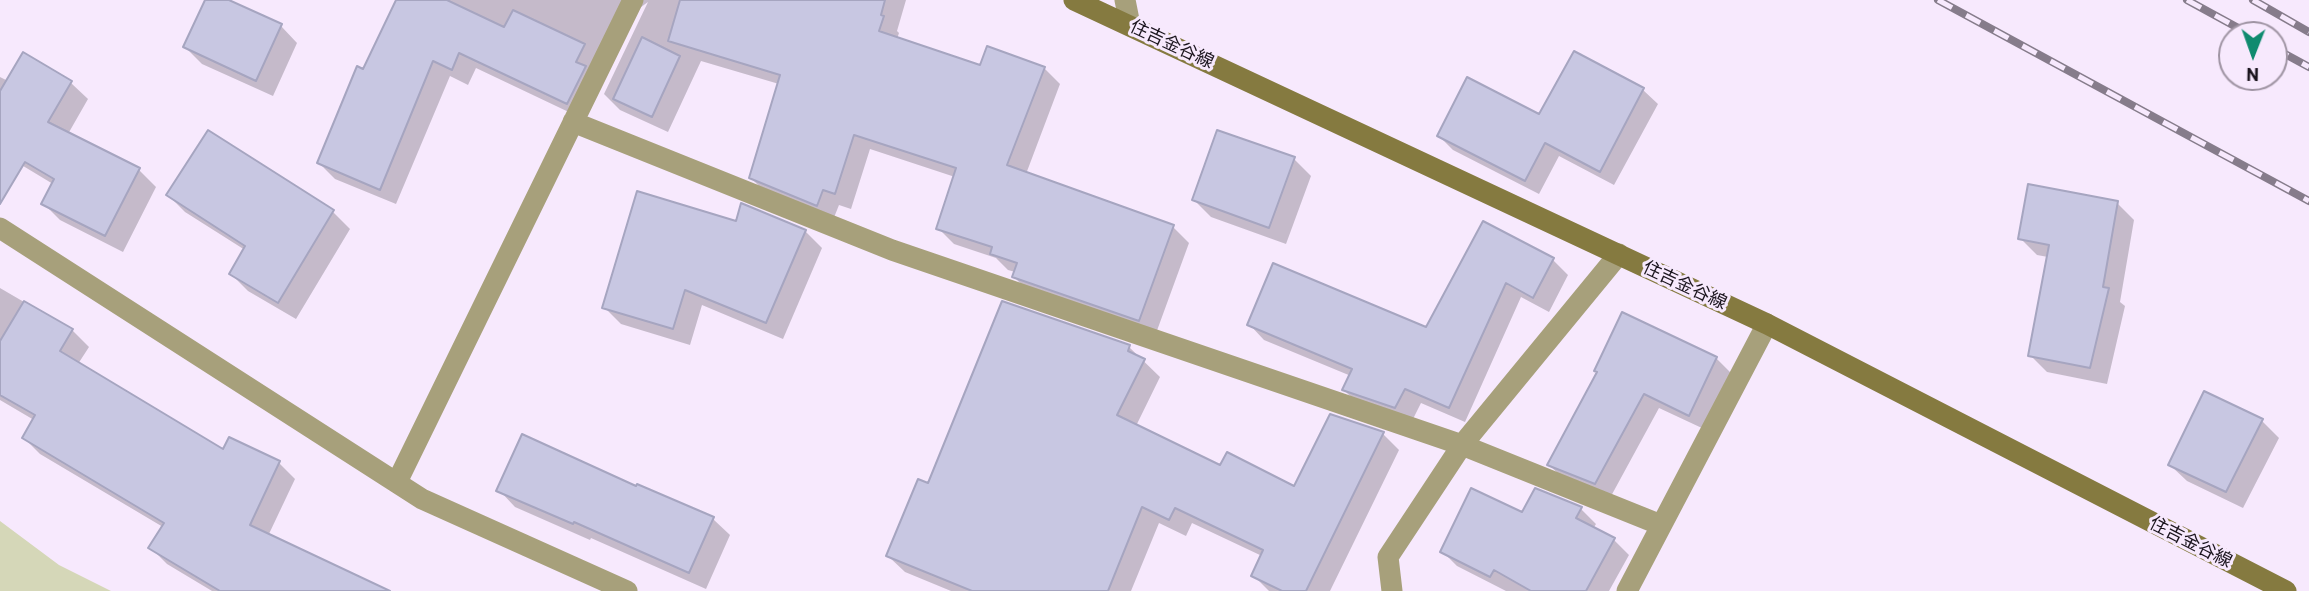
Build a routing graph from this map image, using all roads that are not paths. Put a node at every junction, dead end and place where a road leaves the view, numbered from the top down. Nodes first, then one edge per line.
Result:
1 (633, 0) edge
2 (1074, 0) edge
3 (1125, 0) edge
4 (1130, 25) junction
5 (573, 122) junction
6 (0, 228) edge
7 (1619, 254) junction
8 (1767, 324) junction
9 (1462, 445) junction
10 (397, 482) junction
11 (1661, 525) junction
12 (627, 591) edge
13 (1392, 591) edge
14 (1627, 591) edge
15 (2286, 591) edge

1 - 5 street
2 - 4 main road, 住吉金谷線
3 - 4 street
4 - 7 main road, 住吉金谷線
5 - 9 street
5 - 10 street
6 - 10 street
7 - 8 main road, 住吉金谷線
7 - 9 street
8 - 11 street
8 - 15 main road, 住吉金谷線
9 - 11 street
9 - 13 street
10 - 12 street
11 - 14 street

